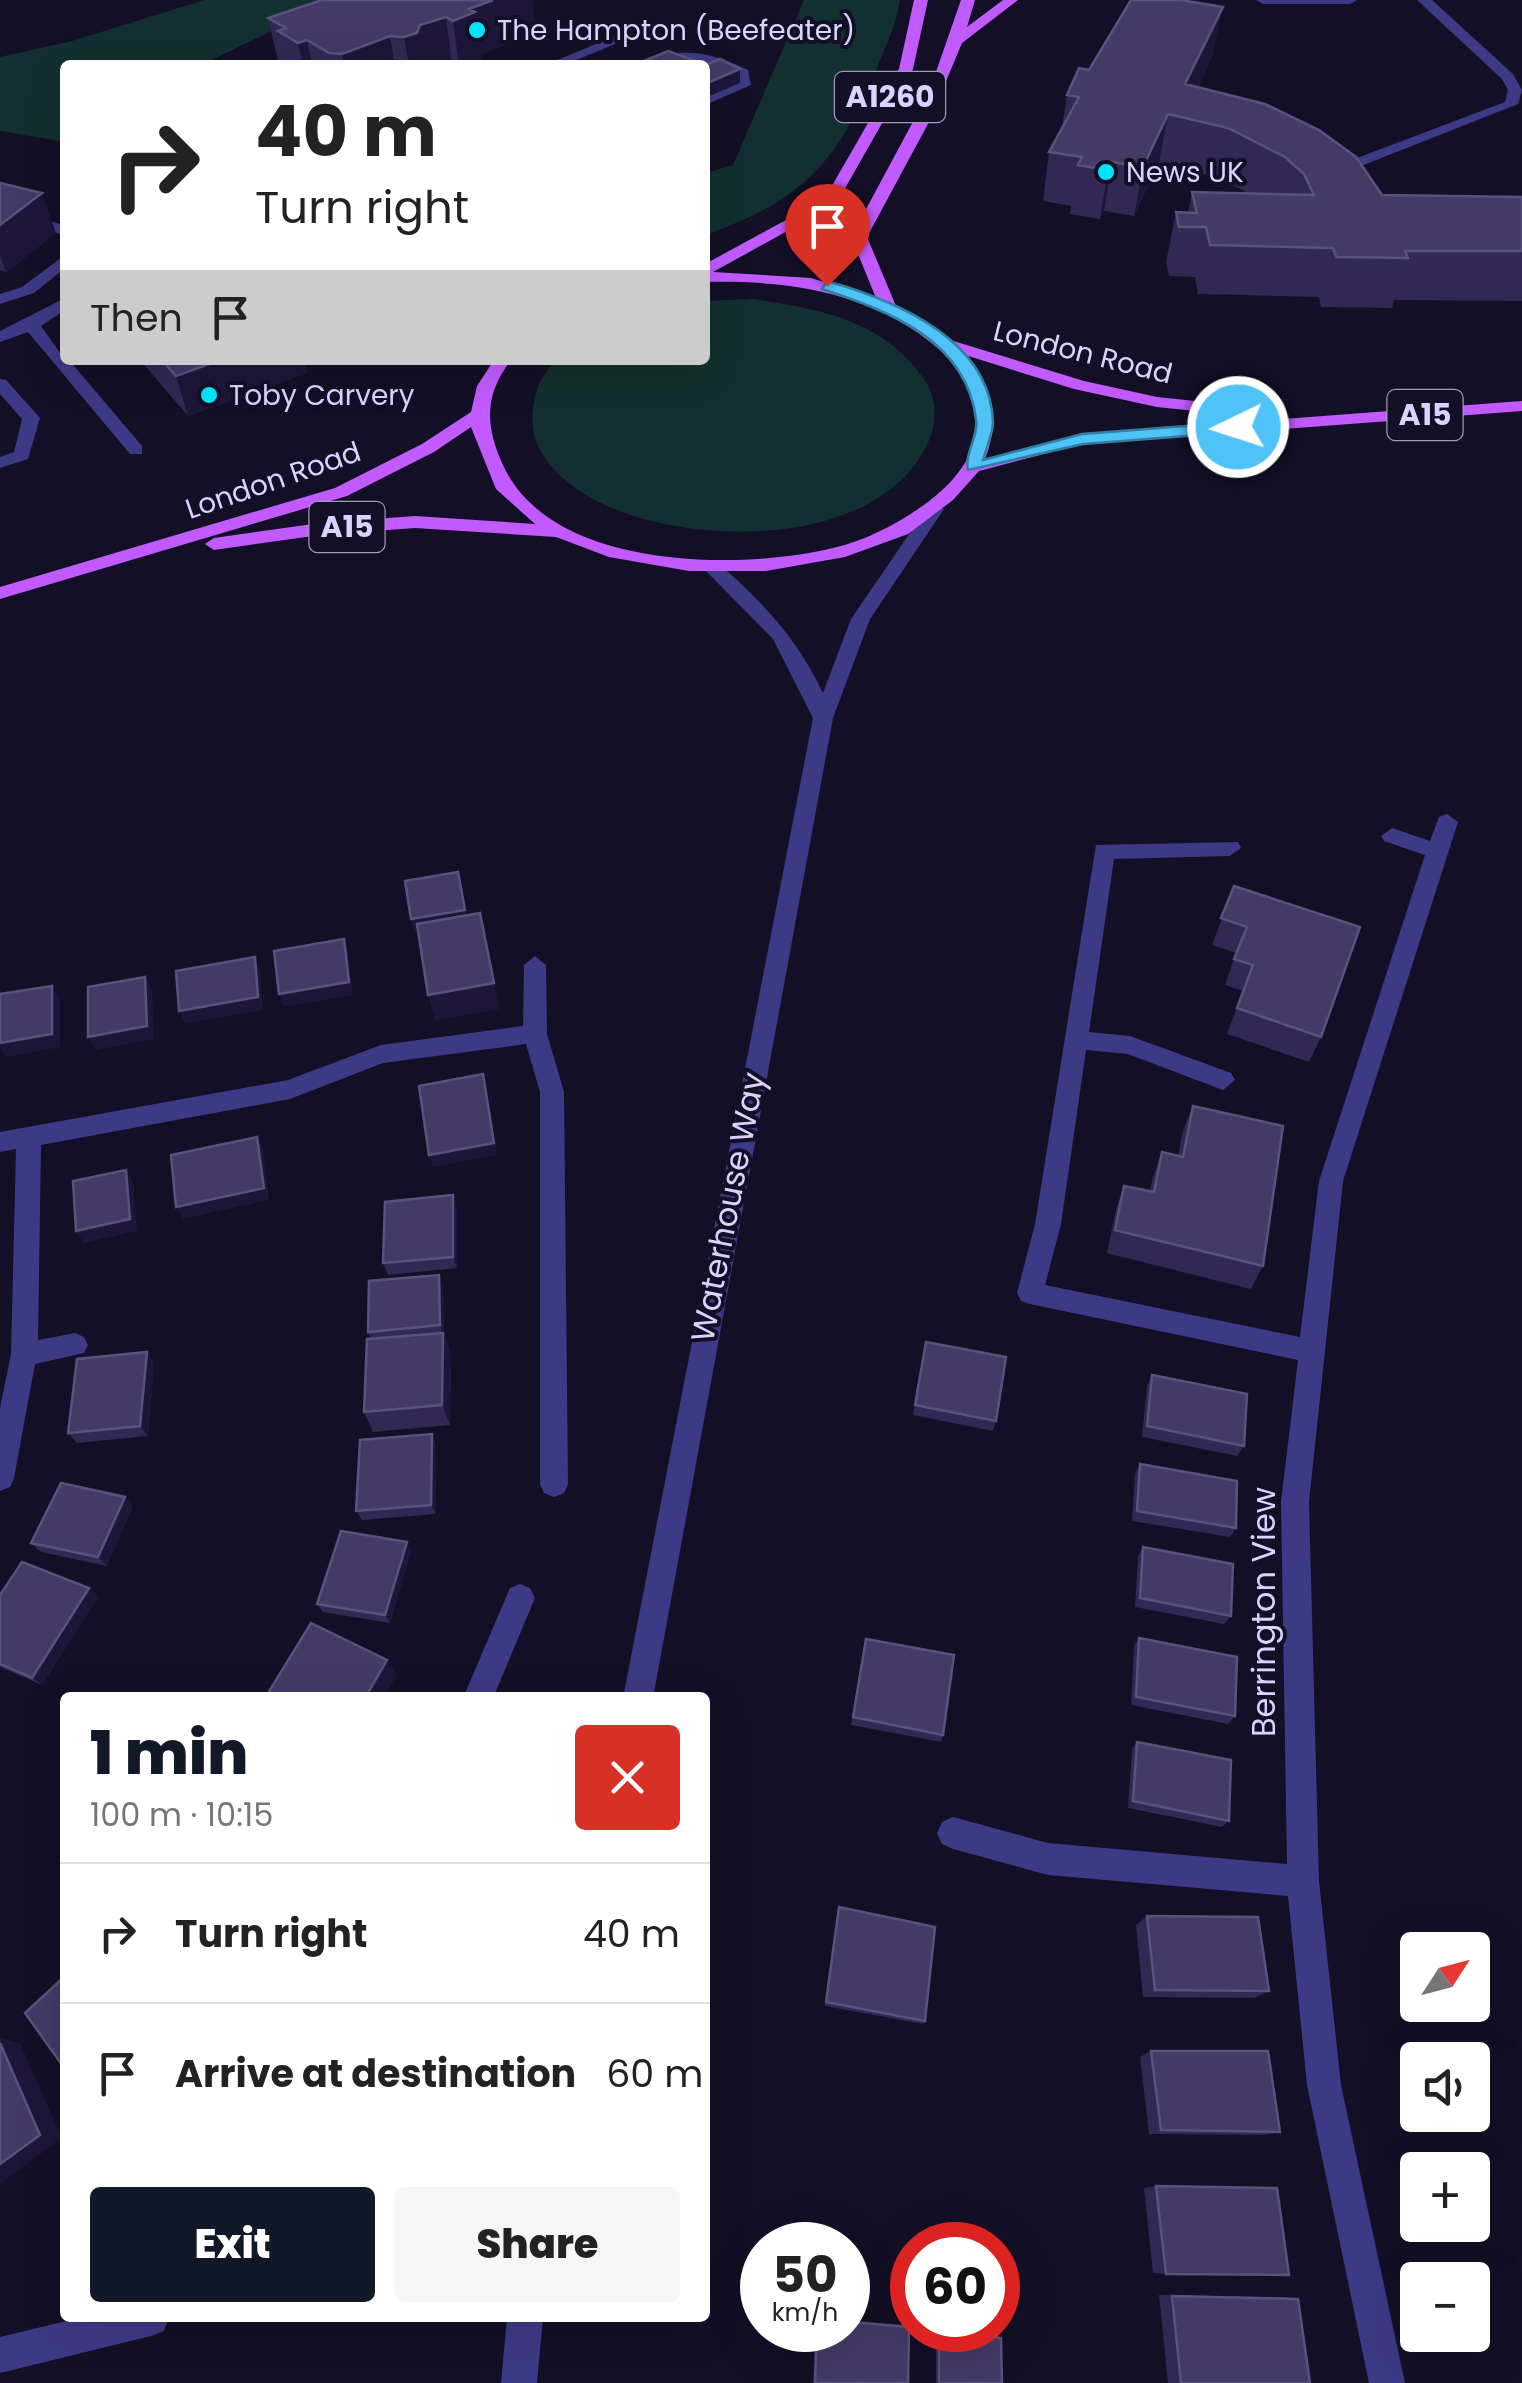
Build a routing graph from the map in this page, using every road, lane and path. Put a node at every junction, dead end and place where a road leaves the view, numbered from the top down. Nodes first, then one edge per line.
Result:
1 (921, 0) edge
2 (968, 0) edge
3 (1010, 0) edge
4 (1262, 0) edge
5 (1350, 0) edge
6 (1424, 0) edge
7 (628, 36) dead end
8 (958, 40) junction
9 (565, 60) edge
10 (665, 60) edge
11 (1522, 66) edge
12 (1500, 69) junction
13 (710, 99) edge
14 (1341, 169) edge
15 (0, 214) edge
16 (60, 229) edge
17 (60, 264) edge
18 (710, 267) edge
19 (710, 278) edge
20 (0, 298) edge
21 (60, 305) edge
22 (888, 306) junction
23 (31, 325) junction
24 (0, 337) edge
25 (947, 344) junction
26 (58, 348) edge
27 (71, 365) edge
28 (496, 365) edge
29 (0, 384) edge
30 (1522, 406) edge
31 (477, 416) junction
32 (1327, 420) junction
33 (136, 450) dead end
34 (0, 463) edge
35 (973, 467) junction
36 (935, 509) junction
37 (560, 532) junction
38 (135, 556) junction
39 (713, 569) junction
40 (0, 592) edge
41 (822, 718) junction
42 (1447, 822) dead end
43 (1392, 836) dead end
44 (1230, 848) dead end
45 (1438, 851) junction
46 (535, 965) dead end
47 (535, 1034) junction
48 (1076, 1040) junction
49 (1222, 1080) dead end
50 (29, 1137) junction
51 (0, 1142) edge
52 (75, 1345) dead end
53 (1312, 1351) junction
54 (24, 1354) junction
55 (0, 1478) edge
56 (554, 1484) dead end
57 (520, 1598) dead end
58 (481, 1692) edge
59 (639, 1692) edge
60 (953, 1833) dead end
61 (1304, 1881) junction
62 (135, 2322) edge
63 (525, 2322) edge
64 (0, 2355) edge
65 (519, 2383) edge
66 (1387, 2383) edge

1 - 18 main road, A1260
2 - 8 main road, A1260
3 - 8 main road
4 - 5 street
6 - 12 street
7 - 9 street
8 - 22 main road, A1260
10 - 13 street
11 - 12 street
12 - 14 street
15 - 16 street
17 - 20 street
19 - 22 main road
21 - 23 street
22 - 25 main road
23 - 24 street
23 - 26 street
25 - 32 main road, London Road / A15
25 - 35 main road
27 - 33 street
28 - 31 main road
29 - 34 street
30 - 32 main road, London Road / A15
31 - 37 main road
31 - 38 main road, London Road / A15
32 - 35 main road, London Road / A15
35 - 36 main road
36 - 39 main road
36 - 41 street, Waterhouse Way
37 - 38 main road, London Road / A15
37 - 39 main road
38 - 40 main road, London Road / A15
39 - 41 street
41 - 59 street, Waterhouse Way
42 - 45 street, Berrington View
43 - 45 street
44 - 48 street
45 - 53 street, Berrington View
46 - 47 street
47 - 50 street
47 - 56 street
48 - 49 street
48 - 53 street
50 - 51 street
50 - 54 street
52 - 54 street
53 - 61 street, Berrington View
54 - 55 street
57 - 58 street
60 - 61 street
61 - 66 street, Berrington View
62 - 64 street
63 - 65 street

